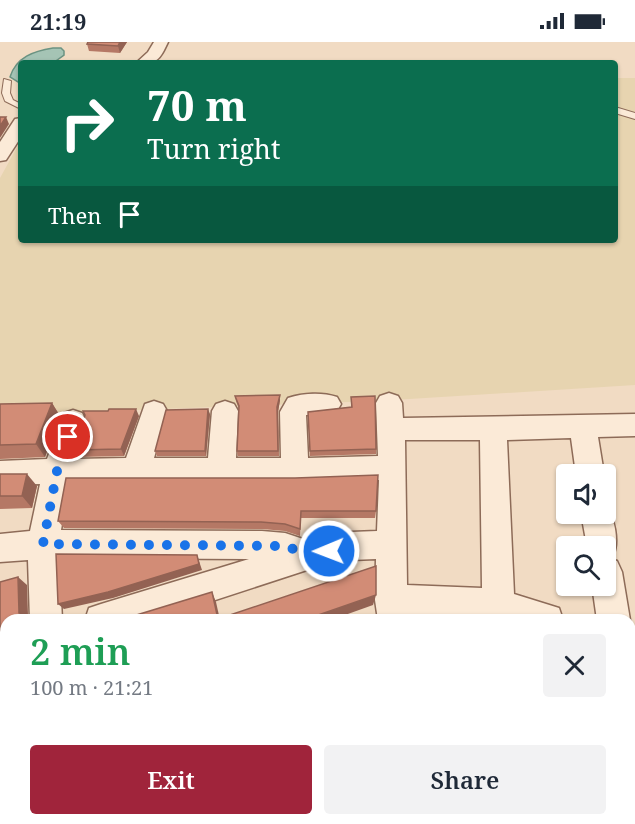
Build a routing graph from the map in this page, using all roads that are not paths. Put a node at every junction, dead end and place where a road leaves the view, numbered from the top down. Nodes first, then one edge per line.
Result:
1 (161, 42) edge
2 (148, 60) edge
3 (7, 81) dead end
4 (18, 106) edge
5 (618, 111) edge
6 (635, 116) edge
7 (18, 127) edge
8 (1, 151) edge
9 (328, 404) dead end
10 (154, 411) dead end
11 (225, 411) dead end
12 (73, 421) dead end
13 (635, 425) edge
14 (583, 426) junction
15 (493, 429) junction
16 (589, 464) edge
17 (393, 467) junction
18 (137, 469) junction
19 (57, 471) junction
20 (221, 471) junction
21 (296, 471) junction
22 (0, 473) edge
23 (43, 544) junction
24 (393, 544) junction
25 (0, 548) edge
26 (307, 556) junction
27 (610, 596) edge
28 (498, 605) junction
29 (393, 610) edge
30 (46, 614) edge
31 (120, 614) edge
32 (527, 614) edge
33 (613, 614) edge

1 - 2 street
3 - 4 lane
5 - 6 lane
7 - 8 street
9 - 21 street
10 - 18 street
11 - 20 street
12 - 19 street
13 - 14 street
14 - 15 street
14 - 16 street
15 - 17 street
15 - 28 street
17 - 21 street
17 - 24 street
18 - 19 street
18 - 20 street
19 - 22 street
19 - 23 street
20 - 21 street
23 - 25 street
23 - 26 street
23 - 30 street
24 - 26 street
24 - 29 street
26 - 31 street
27 - 33 street
28 - 29 street
28 - 32 street

